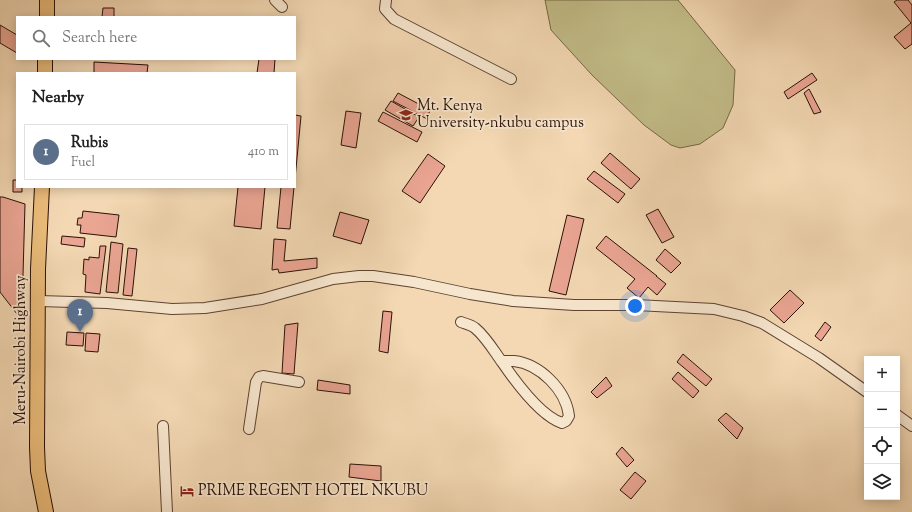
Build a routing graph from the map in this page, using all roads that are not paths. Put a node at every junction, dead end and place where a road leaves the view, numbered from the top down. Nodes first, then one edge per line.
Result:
1 (48, 0) edge
2 (386, 0) edge
3 (47, 16) edge
4 (45, 60) edge
5 (45, 72) edge
6 (511, 79) dead end
7 (42, 188) edge
8 (39, 301) junction
9 (461, 322) dead end
10 (501, 361) junction
11 (299, 382) dead end
12 (864, 390) edge
13 (900, 417) edge
14 (163, 426) dead end
15 (912, 426) edge
16 (249, 429) dead end
17 (46, 512) edge
18 (167, 512) edge

1 - 3 highway
2 - 6 street
4 - 5 highway
7 - 8 highway, Meru-Nairobi Highway
8 - 12 street
8 - 17 highway, Meru-Nairobi Highway
9 - 10 street
10 - 10 street
11 - 16 street
13 - 15 street
14 - 18 street

